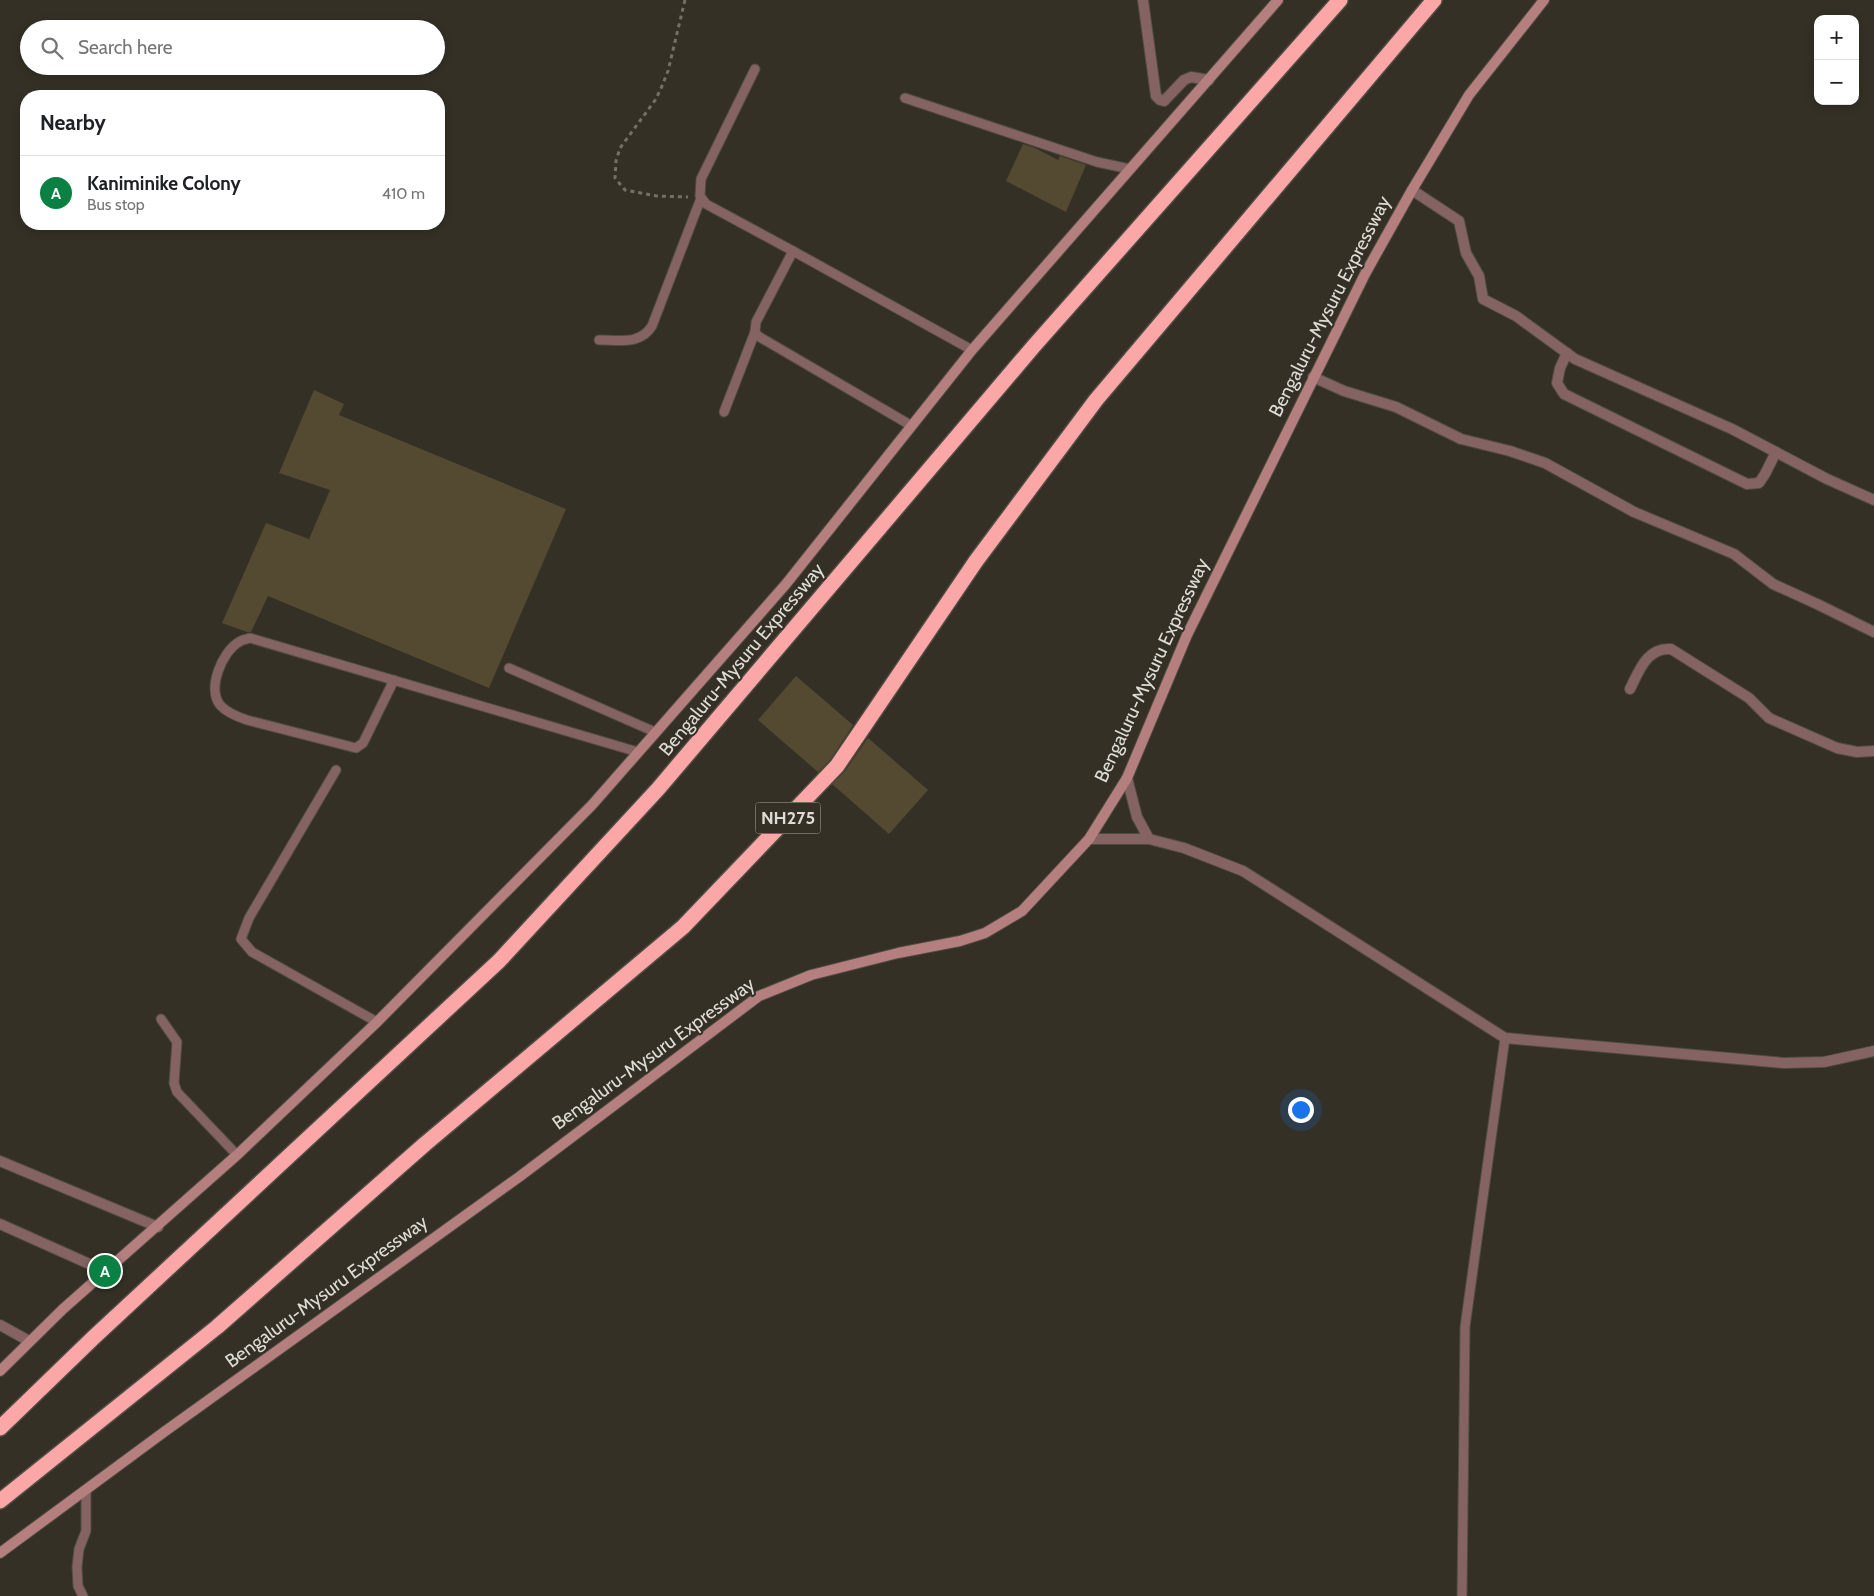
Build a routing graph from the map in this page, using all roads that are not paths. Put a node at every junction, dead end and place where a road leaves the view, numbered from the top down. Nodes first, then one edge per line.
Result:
1 (1144, 0) edge
2 (1278, 0) edge
3 (1340, 0) edge
4 (1434, 0) edge
5 (1544, 0) edge
6 (755, 69) dead end
7 (1208, 80) junction
8 (905, 98) dead end
9 (1130, 169) junction
10 (1412, 190) junction
11 (701, 198) junction
12 (793, 250) junction
13 (756, 332) junction
14 (599, 340) dead end
15 (972, 350) junction
16 (1567, 353) junction
17 (1313, 377) junction
18 (724, 412) dead end
19 (912, 426) junction
20 (1776, 452) junction
21 (1874, 500) edge
22 (1874, 632) edge
23 (509, 668) dead end
24 (394, 680) junction
25 (1630, 689) dead end
26 (655, 732) junction
27 (1874, 751) edge
28 (638, 752) junction
29 (336, 770) dead end
30 (1127, 778) junction
31 (1149, 838) junction
32 (1088, 839) junction
33 (161, 1019) dead end
34 (377, 1022) junction
35 (1505, 1038) junction
36 (1874, 1051) edge
37 (237, 1155) junction
38 (0, 1161) edge
39 (0, 1224) edge
40 (158, 1227) junction
41 (105, 1271) junction
42 (0, 1325) edge
43 (29, 1341) junction
44 (0, 1371) edge
45 (0, 1428) edge
46 (86, 1491) junction
47 (0, 1501) edge
48 (0, 1553) edge
49 (83, 1596) edge
50 (1462, 1596) edge

1 - 7 street
2 - 7 street, Bengaluru-Mysuru Expressway
3 - 45 highway, Bengaluru-Mysuru Expressway
4 - 47 highway, Bengaluru-Mysuru Expressway / NH275
5 - 10 street, Bengaluru-Mysuru Expressway
6 - 11 lane
7 - 9 street, Bengaluru-Mysuru Expressway
8 - 9 lane
9 - 15 street, Bengaluru-Mysuru Expressway
10 - 16 street
10 - 17 street, Bengaluru-Mysuru Expressway
11 - 12 lane
11 - 14 lane
12 - 13 lane
12 - 15 lane
13 - 18 lane
13 - 19 lane
15 - 19 street, Bengaluru-Mysuru Expressway
16 - 20 street
16 - 20 street
17 - 22 street
17 - 30 street, Bengaluru-Mysuru Expressway
19 - 26 street, Bengaluru-Mysuru Expressway
20 - 21 street
23 - 26 lane
24 - 24 lane
24 - 28 lane
25 - 27 street
26 - 28 street, Bengaluru-Mysuru Expressway
28 - 34 street, Bengaluru-Mysuru Expressway
29 - 34 lane
30 - 31 street
30 - 32 street, Bengaluru-Mysuru Expressway
31 - 32 street
31 - 35 street
32 - 46 street, Bengaluru-Mysuru Expressway
33 - 37 lane
34 - 37 street, Bengaluru-Mysuru Expressway
35 - 36 street
35 - 50 lane
37 - 40 street, Bengaluru-Mysuru Expressway
38 - 40 street
39 - 41 street
40 - 41 street, Bengaluru-Mysuru Expressway
41 - 43 street, Bengaluru-Mysuru Expressway
42 - 43 street
43 - 44 street, Bengaluru-Mysuru Expressway
46 - 48 street, Bengaluru-Mysuru Expressway
46 - 49 lane

